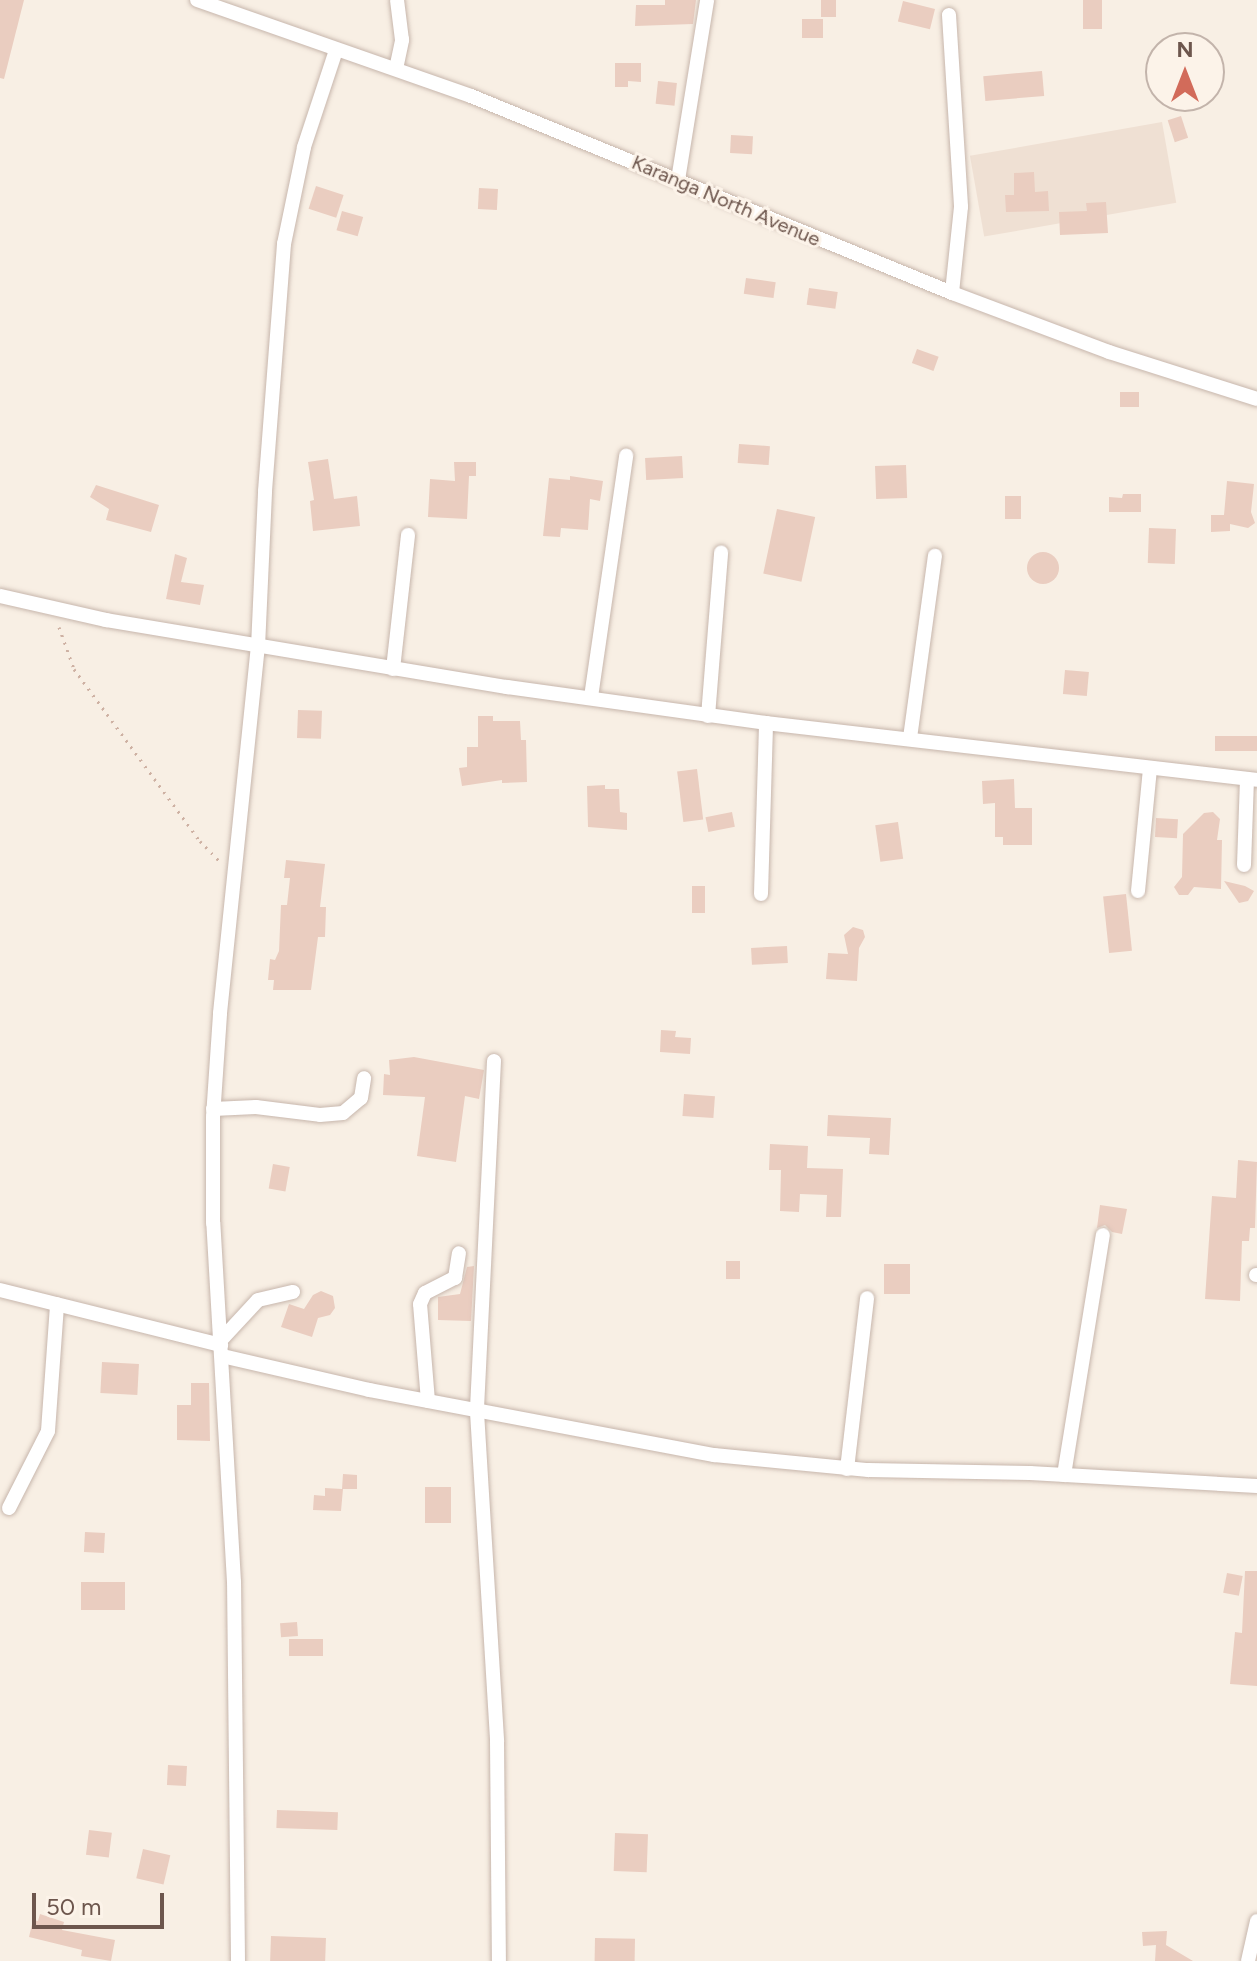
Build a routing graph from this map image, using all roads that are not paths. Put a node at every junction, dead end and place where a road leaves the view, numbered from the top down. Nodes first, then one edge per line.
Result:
1 (197, 0) edge
2 (397, 0) edge
3 (707, 0) edge
4 (949, 15) dead end
5 (336, 50) junction
6 (396, 69) junction
7 (678, 180) junction
8 (952, 293) junction
9 (1257, 399) edge
10 (626, 456) dead end
11 (408, 535) dead end
12 (721, 553) dead end
13 (935, 556) dead end
14 (0, 596) edge
15 (258, 647) junction
16 (393, 669) junction
17 (591, 697) junction
18 (708, 716) junction
19 (766, 723) junction
20 (910, 738) junction
21 (1150, 769) junction
22 (1252, 780) edge
23 (1244, 865) dead end
24 (1138, 891) dead end
25 (761, 894) dead end
26 (494, 1061) dead end
27 (364, 1078) dead end
28 (213, 1109) junction
29 (1103, 1235) dead end
30 (459, 1253) dead end
31 (0, 1290) edge
32 (293, 1292) dead end
33 (867, 1298) dead end
34 (57, 1304) junction
35 (221, 1347) junction
36 (428, 1401) junction
37 (477, 1412) junction
38 (847, 1469) junction
39 (1064, 1475) junction
40 (1257, 1486) edge
41 (9, 1508) dead end
42 (1257, 1921) edge
43 (238, 1961) edge
44 (499, 1961) edge
45 (1248, 1961) edge

1 - 5 street, Karanga North Avenue
2 - 6 street
3 - 7 street
4 - 8 street
5 - 6 street, Karanga North Avenue
5 - 15 street
6 - 7 street, Karanga North Avenue
7 - 8 street, Karanga North Avenue
8 - 9 street, Karanga North Avenue
10 - 17 street
11 - 16 street
12 - 18 street
13 - 20 street
14 - 15 street
15 - 16 street
15 - 28 street
16 - 17 street
17 - 18 street
18 - 19 street
19 - 20 street
19 - 25 street
20 - 21 street
21 - 22 street
21 - 24 street
22 - 23 street
26 - 37 street
27 - 28 street
28 - 35 street
29 - 39 street
30 - 36 street
31 - 34 street
32 - 35 street
33 - 38 street
34 - 35 street
34 - 41 street
35 - 36 street
35 - 43 street
36 - 37 street
37 - 38 street
37 - 44 street
38 - 39 street
39 - 40 street
42 - 45 street

